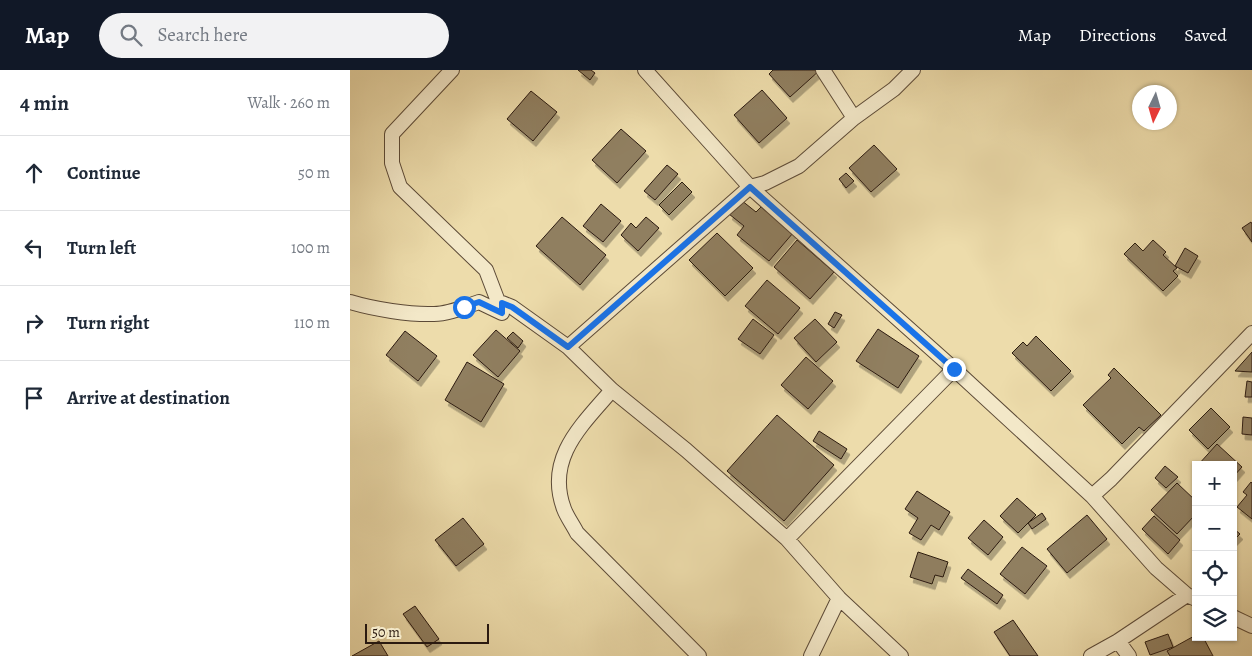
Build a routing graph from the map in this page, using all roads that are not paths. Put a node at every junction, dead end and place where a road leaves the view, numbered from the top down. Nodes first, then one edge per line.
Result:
1 (452, 70) edge
2 (645, 70) edge
3 (823, 70) edge
4 (913, 70) edge
5 (854, 118) junction
6 (750, 187) junction
7 (350, 302) edge
8 (502, 313) junction
9 (1252, 333) edge
10 (568, 347) junction
11 (954, 369) junction
12 (612, 390) junction
13 (1092, 496) junction
14 (787, 539) junction
15 (1192, 597) edge
16 (839, 598) junction
17 (1237, 619) edge
18 (1252, 626) edge
19 (1118, 641) junction
20 (699, 656) edge
21 (811, 656) edge
22 (900, 656) edge
23 (1091, 656) edge
24 (1128, 656) edge

1 - 8 street
2 - 6 street
3 - 5 street
4 - 5 street
5 - 6 street
6 - 10 street
6 - 11 street
7 - 8 street
8 - 10 street
9 - 13 street
10 - 12 street
11 - 13 street
11 - 14 street
12 - 14 street
12 - 20 street
13 - 15 street
14 - 16 street
15 - 19 street
16 - 21 street
16 - 22 street
17 - 18 street
19 - 23 street
19 - 24 street

